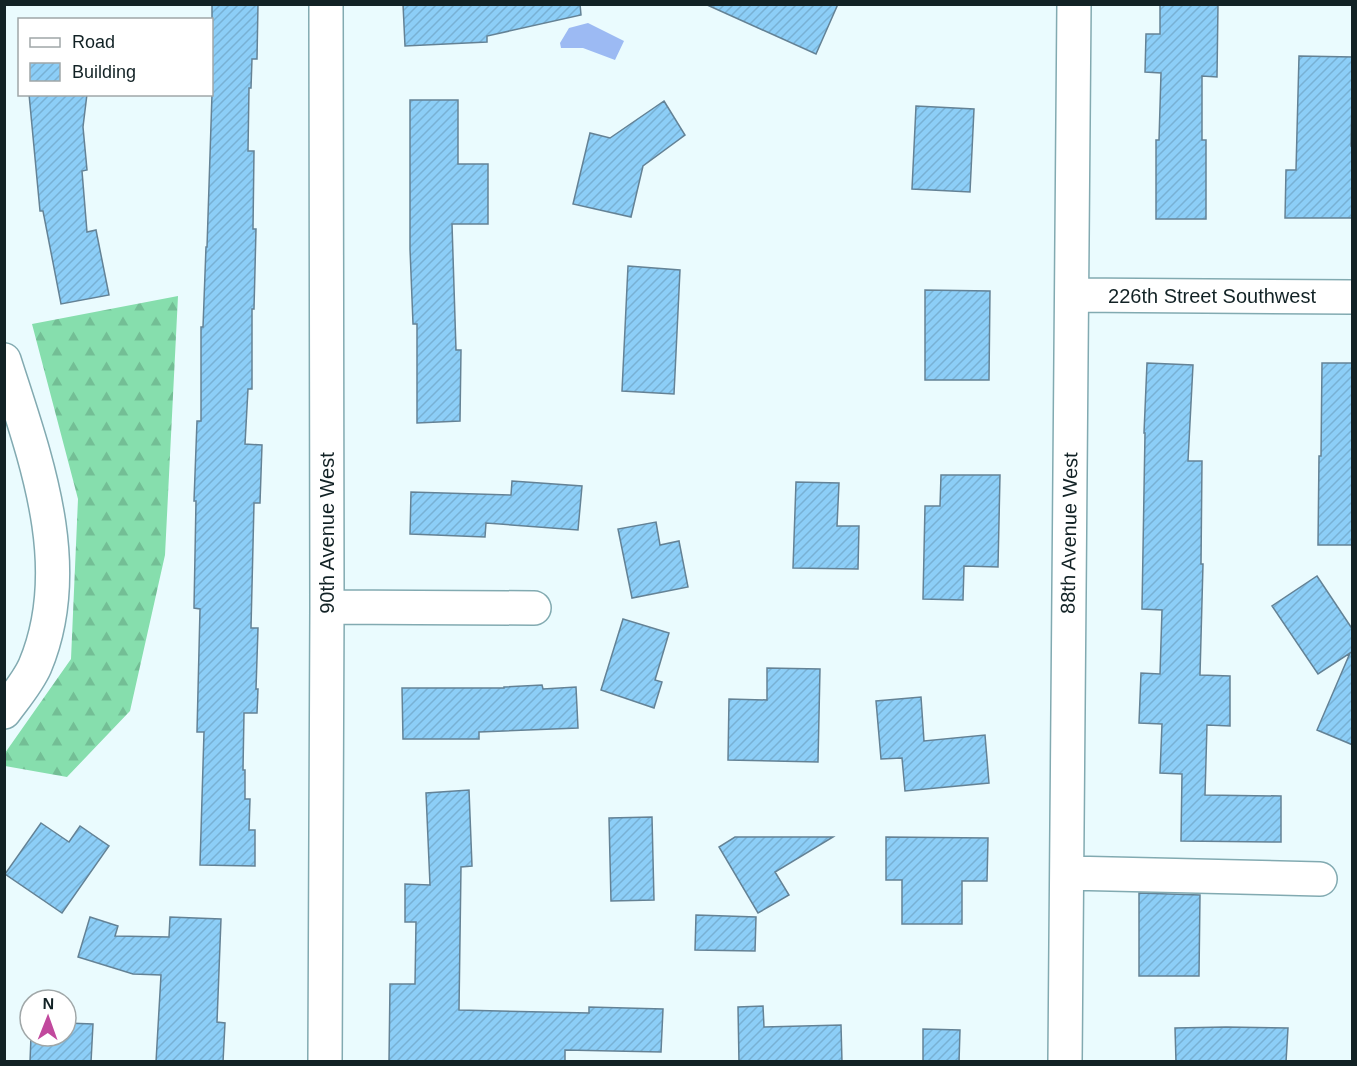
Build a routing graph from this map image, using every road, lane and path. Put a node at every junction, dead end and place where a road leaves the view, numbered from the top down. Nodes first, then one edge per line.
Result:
1 (326, 4) edge
2 (1074, 4) edge
3 (1072, 295) junction
4 (1353, 297) edge
5 (4, 360) edge
6 (327, 607) junction
7 (534, 608) dead end
8 (4, 712) edge
9 (1068, 873) junction
10 (1320, 879) dead end
11 (325, 1062) edge
12 (1065, 1062) edge

1 - 6 street, 90th Avenue West
2 - 3 street, 88th Avenue West
3 - 4 street, 226th Street Southwest
3 - 9 street, 88th Avenue West
5 - 8 street
6 - 7 street
6 - 11 street, 90th Avenue West
9 - 10 street
9 - 12 street, 88th Avenue West

